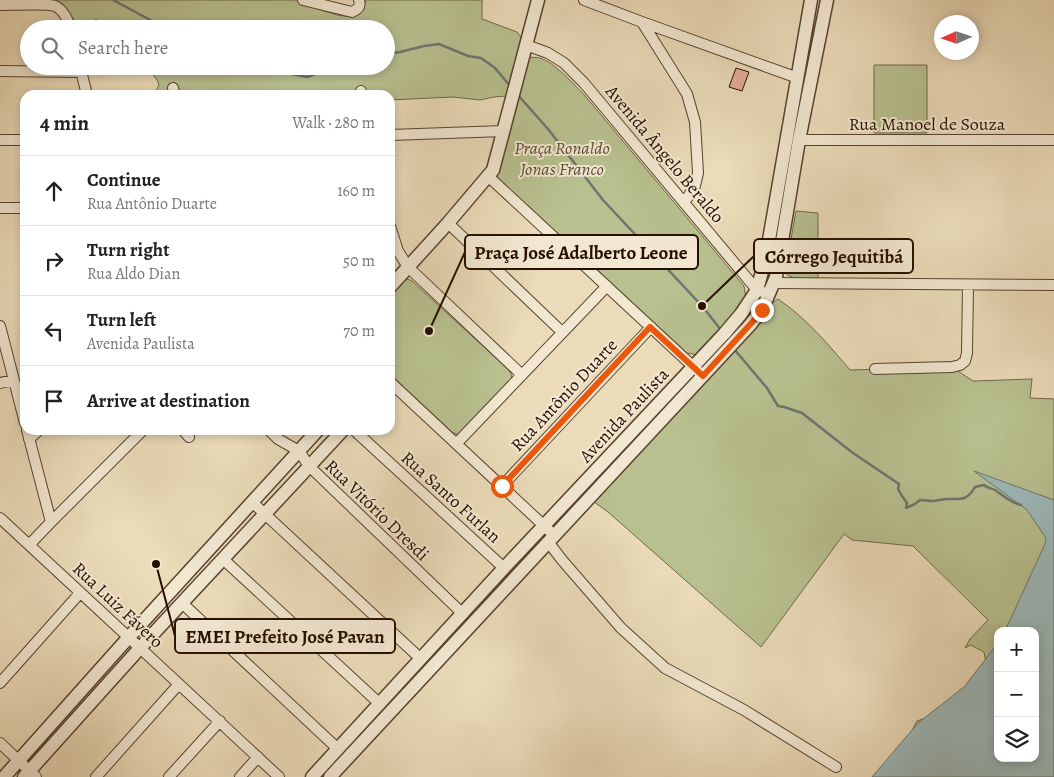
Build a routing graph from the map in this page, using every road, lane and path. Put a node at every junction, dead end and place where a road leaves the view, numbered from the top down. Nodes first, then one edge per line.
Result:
1 (304, 0) edge
2 (360, 0) edge
3 (538, 0) edge
4 (584, 0) edge
5 (811, 0) edge
6 (827, 0) edge
7 (0, 5) edge
8 (66, 20) edge
9 (642, 22) junction
10 (526, 45) junction
11 (0, 71) edge
12 (20, 71) edge
13 (82, 75) edge
14 (798, 78) junction
15 (86, 90) edge
16 (504, 130) junction
17 (395, 135) edge
18 (0, 140) edge
19 (20, 140) edge
20 (799, 140) junction
21 (1054, 140) edge
22 (489, 177) junction
23 (684, 203) junction
24 (0, 208) edge
25 (20, 208) edge
26 (448, 223) junction
27 (395, 242) edge
28 (408, 267) junction
29 (395, 281) edge
30 (968, 285) junction
31 (1054, 285) edge
32 (607, 286) junction
33 (772, 289) junction
34 (757, 290) junction
35 (0, 326) edge
36 (650, 327) junction
37 (562, 332) junction
38 (693, 366) junction
39 (874, 369) dead end
40 (522, 375) junction
41 (703, 376) junction
42 (14, 380) junction
43 (0, 383) edge
44 (395, 387) edge
45 (20, 403) edge
46 (28, 435) edge
47 (138, 435) edge
48 (274, 435) edge
49 (313, 435) edge
50 (338, 435) edge
51 (359, 435) edge
52 (456, 444) junction
53 (299, 451) junction
54 (308, 466) junction
55 (502, 486) junction
56 (253, 503) junction
57 (265, 514) junction
58 (0, 518) edge
59 (51, 522) junction
60 (545, 526) junction
61 (552, 539) junction
62 (29, 545) junction
63 (223, 559) junction
64 (504, 568) junction
65 (80, 592) junction
66 (182, 603) junction
67 (463, 614) junction
68 (129, 638) junction
69 (140, 648) junction
70 (421, 659) junction
71 (0, 683) edge
72 (178, 684) junction
73 (380, 704) junction
74 (220, 721) junction
75 (0, 743) edge
76 (338, 749) junction
77 (258, 757) junction
78 (20, 760) junction
79 (836, 766) dead end
80 (30, 775) edge
81 (4, 777) edge
82 (96, 777) edge
83 (169, 777) edge
84 (240, 777) edge
85 (280, 777) edge
86 (312, 777) edge
87 (330, 777) edge

1 - 2 street
3 - 10 street
4 - 9 street
5 - 14 street, Avenida Paulista
6 - 20 street, Avenida Paulista
7 - 8 street
9 - 14 street
9 - 23 street
10 - 16 street
10 - 23 street, Avenida Ângelo Beraldo
11 - 12 street
13 - 15 street
14 - 34 street, Avenida Paulista
16 - 17 street
16 - 22 street
18 - 19 street
20 - 21 street, Rua Manoel de Souza
20 - 33 street, Avenida Paulista
22 - 26 street
22 - 32 street
23 - 34 street, Avenida Ângelo Beraldo
24 - 25 street
26 - 28 street
26 - 37 street
27 - 28 street
28 - 29 street
28 - 40 street
30 - 31 street
30 - 33 street
30 - 39 street
32 - 36 street
32 - 37 street
33 - 34 street, Avenida Ângelo Beraldo
33 - 41 street, Avenida Paulista
34 - 38 street, Avenida Paulista
35 - 42 street
36 - 38 street
36 - 55 street, Rua Antônio Duarte
37 - 40 street
38 - 41 street
38 - 60 street, Avenida Paulista
40 - 52 street
41 - 61 street, Avenida Paulista
42 - 43 street
42 - 45 street
44 - 52 street
46 - 59 street
47 - 59 street
48 - 53 street, Rua Vitório Dresdi
49 - 53 street
50 - 54 street
51 - 64 street, Rua Santo Furlan
52 - 55 street
53 - 54 street, Rua Vitório Dresdi
53 - 56 street
54 - 57 street
54 - 67 street, Rua Vitório Dresdi
55 - 60 street
56 - 57 street
56 - 68 street
57 - 63 street
57 - 70 street
58 - 62 street, Rua Luiz Fávero
59 - 62 street
60 - 61 street
60 - 64 street, Avenida Paulista
61 - 79 street
61 - 87 street, Avenida Paulista
62 - 65 street, Rua Luiz Fávero
63 - 66 street
63 - 73 street
64 - 67 street, Avenida Paulista
65 - 68 street, Rua Luiz Fávero
65 - 71 street
66 - 69 street
66 - 76 street
67 - 70 street, Avenida Paulista
68 - 69 street, Rua Luiz Fávero
68 - 78 street
69 - 72 street, Rua Luiz Fávero
69 - 80 street
70 - 73 street, Avenida Paulista
72 - 74 street, Rua Luiz Fávero
72 - 82 street
73 - 76 street, Avenida Paulista
74 - 77 street, Rua Luiz Fávero
74 - 83 street
75 - 78 street
76 - 86 street, Avenida Paulista
77 - 84 street
77 - 85 street, Rua Luiz Fávero
78 - 80 street
78 - 81 street

